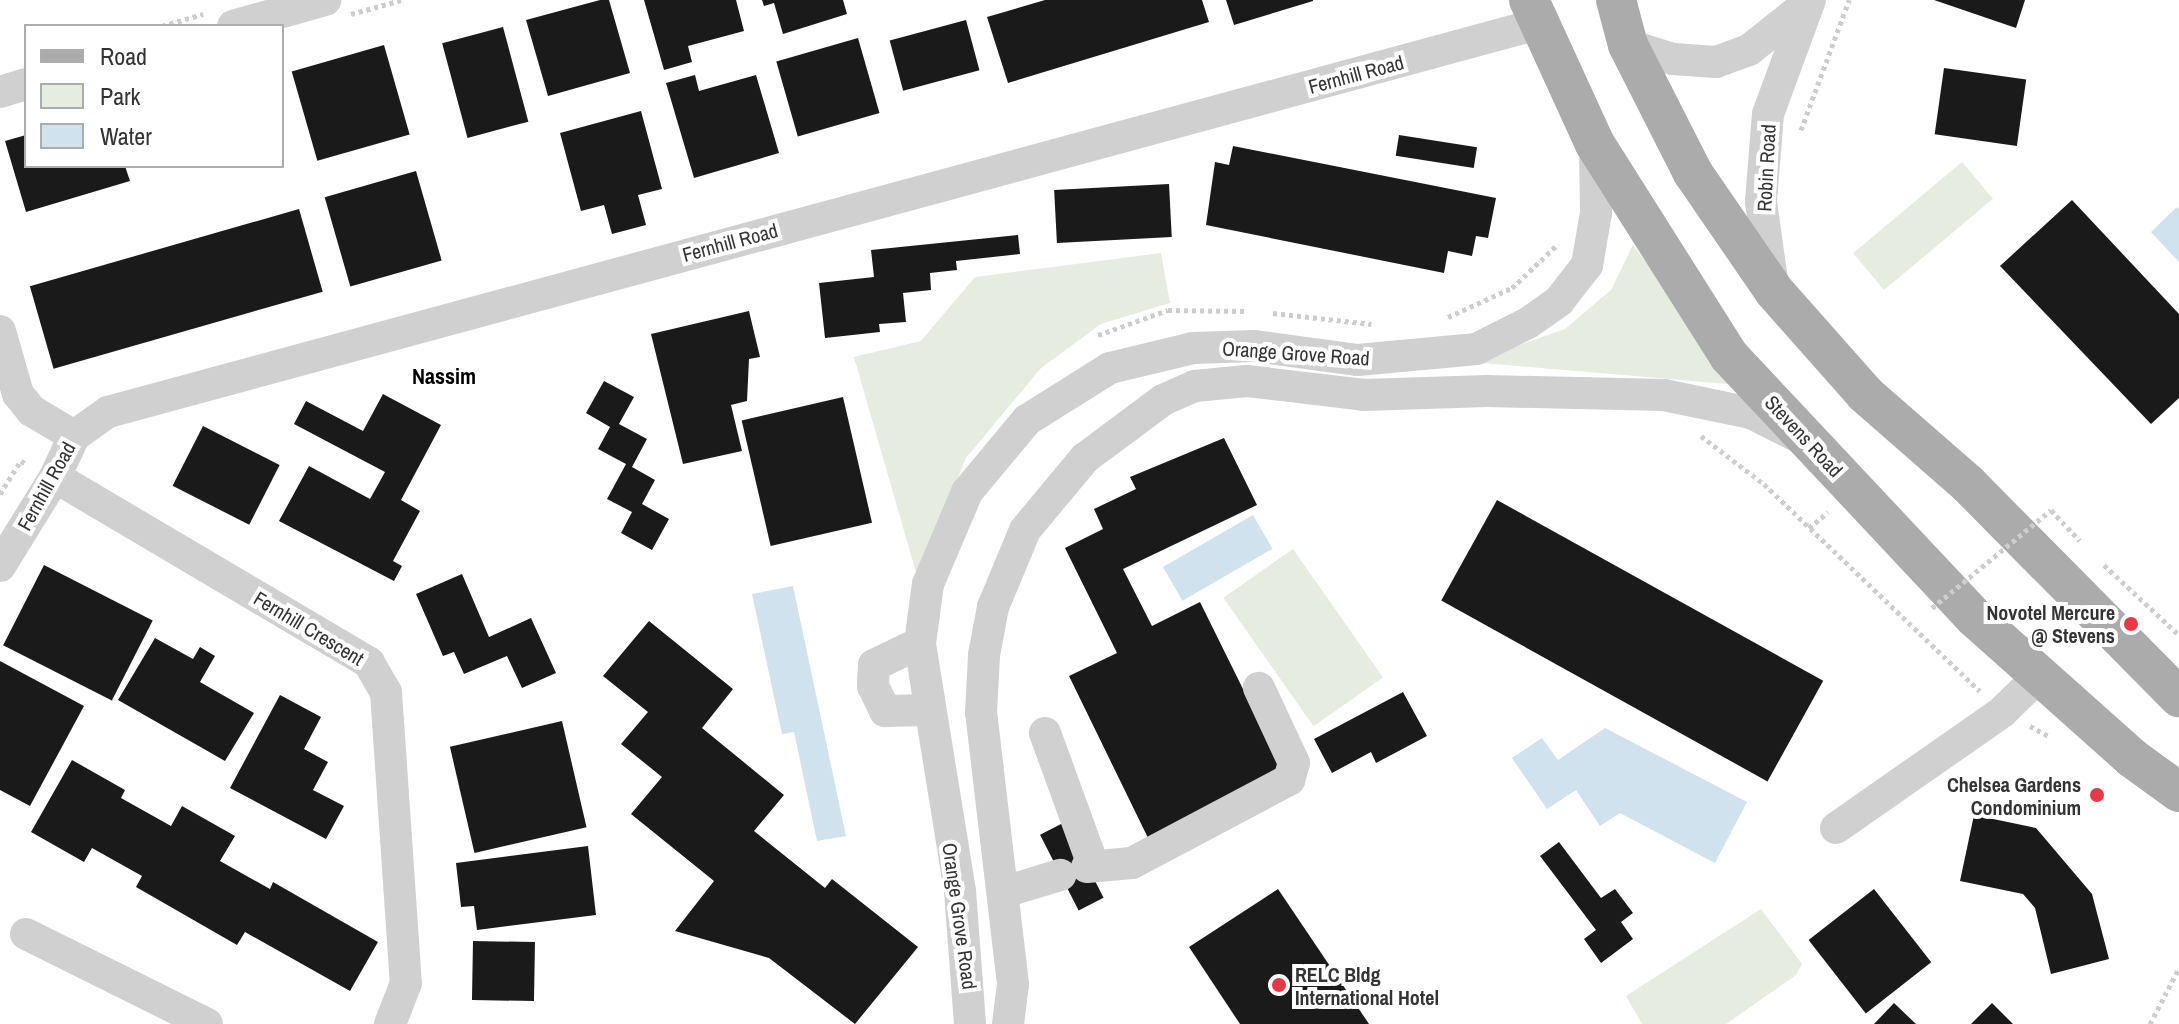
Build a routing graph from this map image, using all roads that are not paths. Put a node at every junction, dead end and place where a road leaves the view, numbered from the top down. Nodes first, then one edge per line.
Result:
1 (325, 0) edge
2 (1616, 0) edge
3 (1809, 2) edge
4 (1533, 12) edge
5 (240, 24) edge
6 (1628, 45) junction
7 (24, 85) edge
8 (0, 92) edge
9 (1595, 144) junction
10 (1774, 291) junction
11 (0, 331) edge
12 (74, 436) junction
13 (1811, 443) junction
14 (55, 477) junction
15 (0, 566) edge
16 (920, 643) junction
17 (2040, 675) junction
18 (1259, 688) dead end
19 (2179, 697) edge
20 (928, 710) junction
21 (1045, 733) dead end
22 (2179, 792) edge
23 (1836, 828) dead end
24 (1080, 869) junction
25 (1004, 892) junction
26 (26, 934) dead end
27 (207, 1024) edge
28 (390, 1024) edge
29 (970, 1024) edge
30 (1008, 1024) edge

1 - 5 street
2 - 6 main road
3 - 6 street, Robin Road
3 - 10 street, Robin Road
4 - 9 main road, Stevens Road
4 - 12 street, Fernhill Road
6 - 10 main road
7 - 8 street
9 - 13 main road, Stevens Road
9 - 16 street, Orange Grove Road
10 - 19 main road
11 - 12 street
12 - 14 street, Fernhill Road
13 - 17 main road, Stevens Road
13 - 25 street, Orange Grove Road
14 - 15 street, Fernhill Road
14 - 28 street, Fernhill Crescent
16 - 20 street, Orange Grove Road
16 - 20 street
17 - 22 main road, Stevens Road
17 - 23 street
18 - 24 street
20 - 29 street, Orange Grove Road
21 - 24 street
24 - 25 street
25 - 30 street, Orange Grove Road
26 - 27 street

